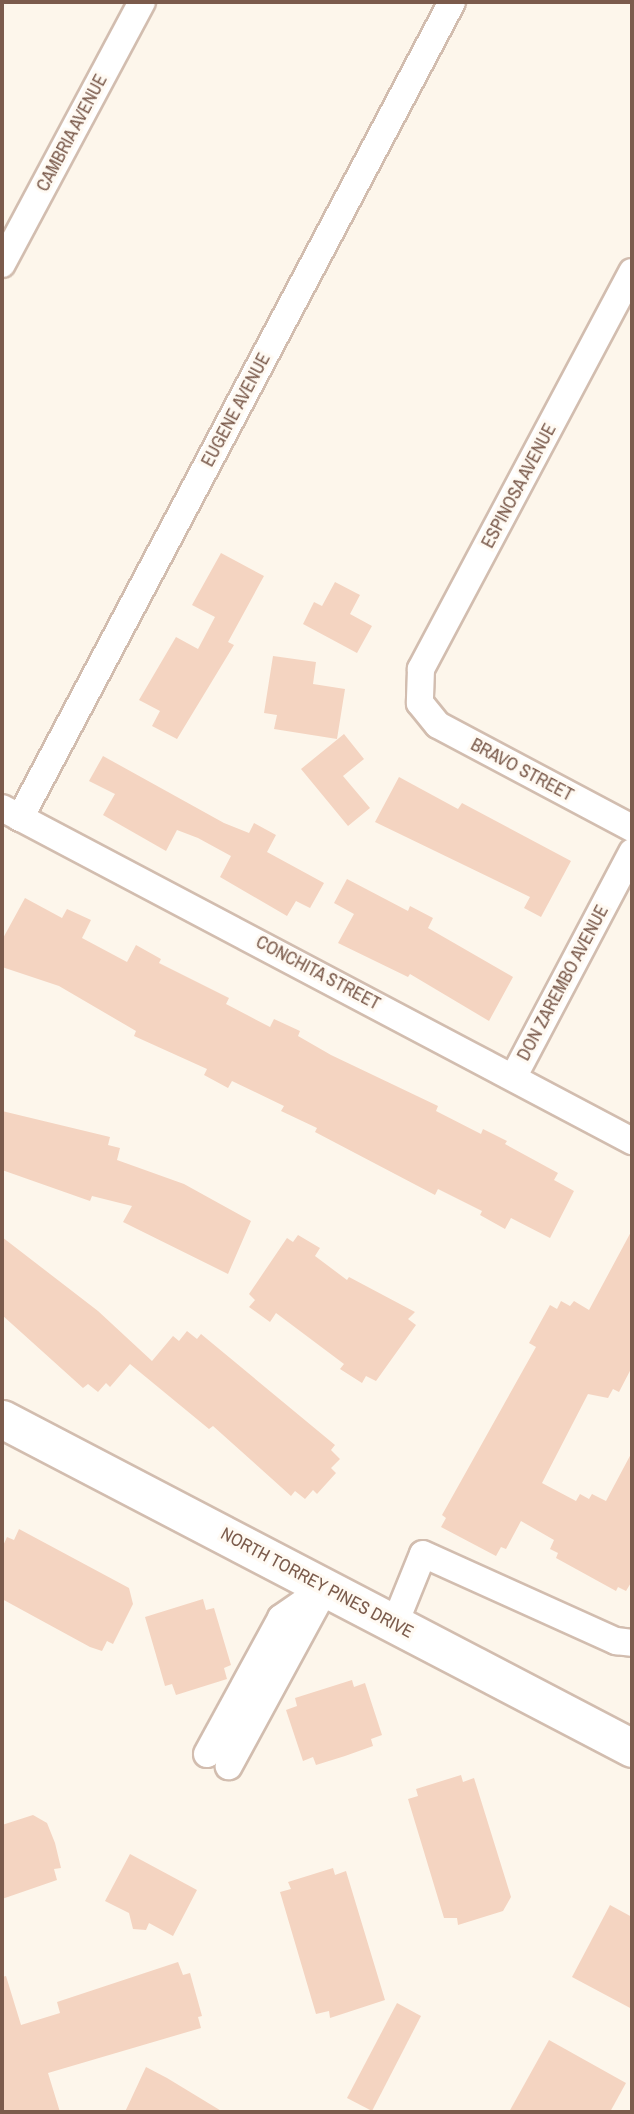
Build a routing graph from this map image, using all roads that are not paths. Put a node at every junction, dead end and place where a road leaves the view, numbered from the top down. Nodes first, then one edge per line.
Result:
1 (142, 2) edge
2 (452, 2) edge
3 (2, 264) edge
4 (632, 272) edge
5 (419, 703) joint
6 (11, 813) edge
7 (632, 828) edge
8 (632, 852) edge
9 (514, 1076) junction
10 (632, 1141) edge
11 (2, 1419) edge
12 (326, 1587) junction
13 (395, 1623) junction
14 (632, 1643) edge
15 (632, 1748) edge
16 (218, 1760) dead end

1 - 3 street, CAMBRIA AVENUE
2 - 6 street, EUGENE AVENUE
4 - 5 street, ESPINOSA AVENUE
5 - 7 street, BRAVO STREET
6 - 9 street, CONCHITA STREET
8 - 9 street, DON ZAREMBO AVENUE
9 - 10 street, CONCHITA STREET
11 - 12 main road, NORTH TORREY PINES DRIVE
12 - 13 main road, NORTH TORREY PINES DRIVE
12 - 16 street
13 - 14 street
13 - 15 main road, NORTH TORREY PINES DRIVE

